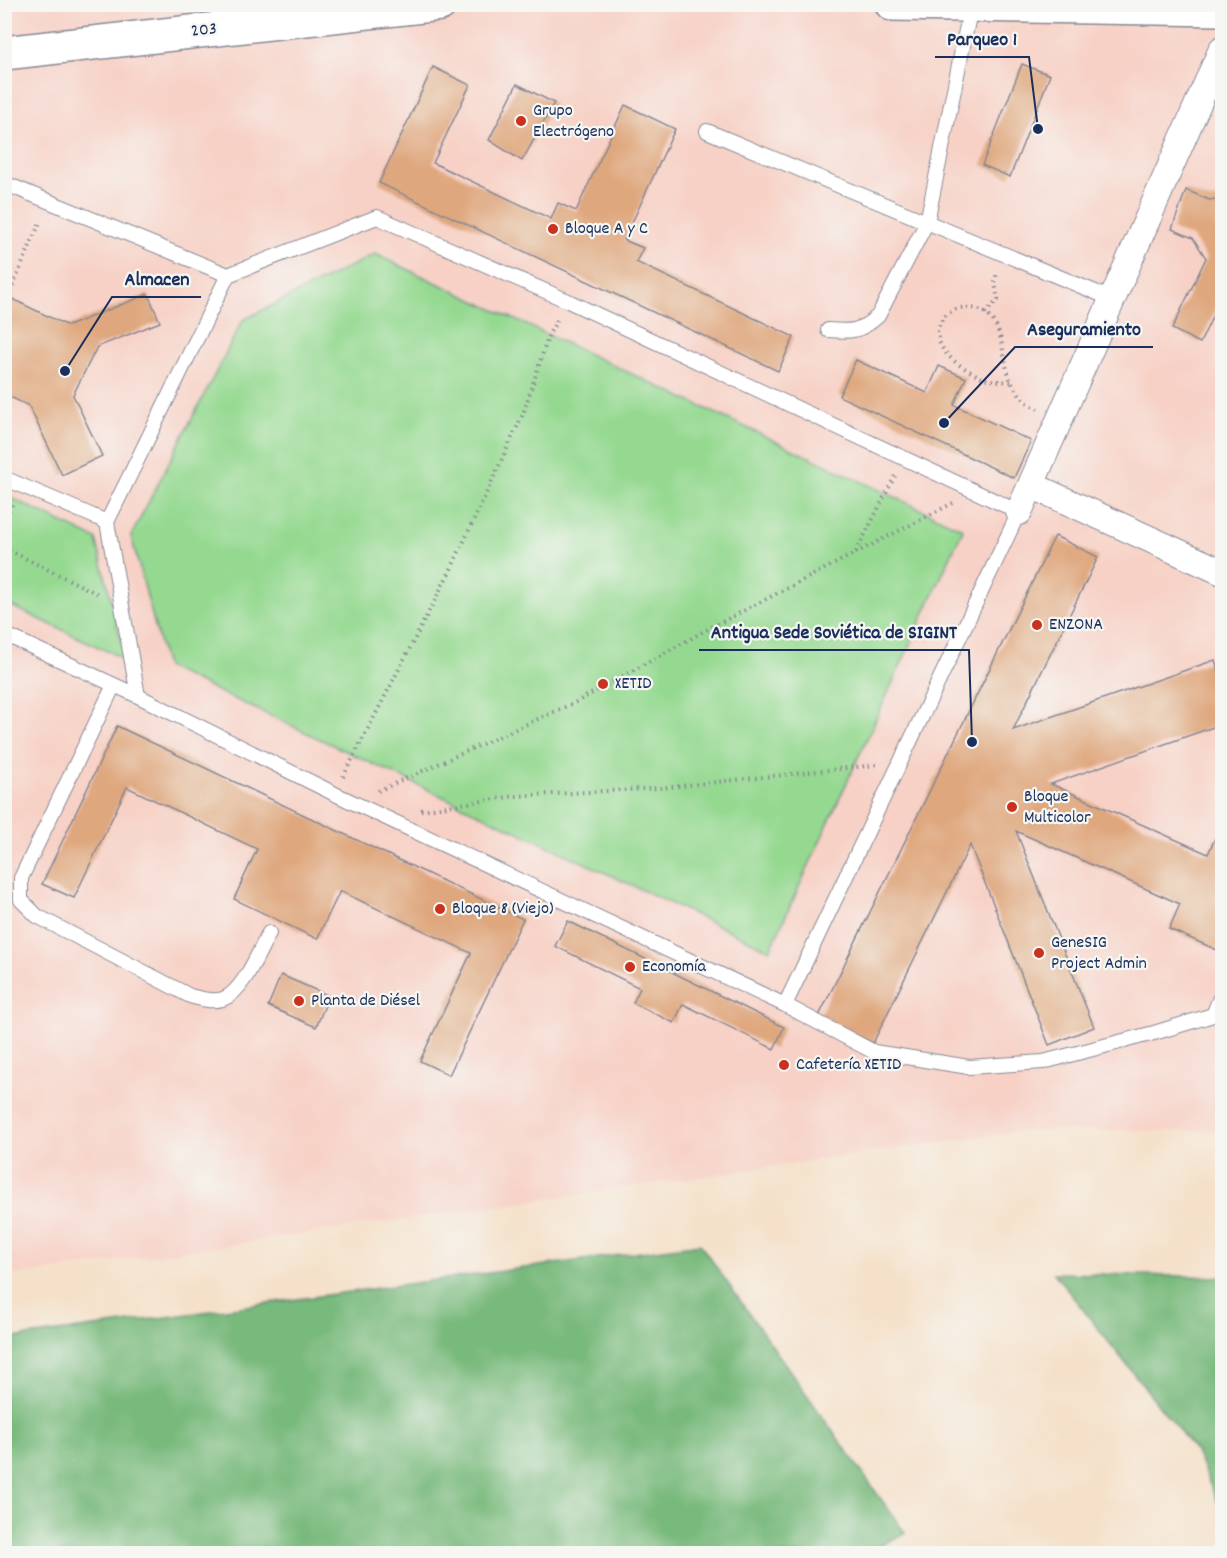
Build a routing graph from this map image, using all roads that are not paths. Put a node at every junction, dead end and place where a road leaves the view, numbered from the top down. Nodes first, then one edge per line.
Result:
1 (440, 4) edge
2 (892, 4) edge
3 (970, 6) edge
4 (1222, 9) edge
5 (1222, 49) edge
6 (4, 53) edge
7 (707, 131) dead end
8 (4, 183) edge
9 (927, 222) junction
10 (228, 275) junction
11 (1112, 299) junction
12 (828, 330) dead end
13 (4, 478) edge
14 (1031, 485) junction
15 (1019, 512) junction
16 (107, 522) junction
17 (1222, 572) edge
18 (4, 634) edge
19 (114, 685) junction
20 (138, 696) junction
21 (269, 933) dead end
22 (1222, 993) edge
23 (785, 1005) junction

1 - 6 street, 203
2 - 3 street
3 - 4 street
3 - 9 lane
5 - 11 street
7 - 9 lane
8 - 10 lane
9 - 11 lane
9 - 12 lane
10 - 15 lane
10 - 16 lane
11 - 14 street
13 - 16 lane
14 - 15 street
14 - 17 street
15 - 23 lane
16 - 20 lane
18 - 19 lane
19 - 20 lane
19 - 21 lane
20 - 23 lane
22 - 23 lane

